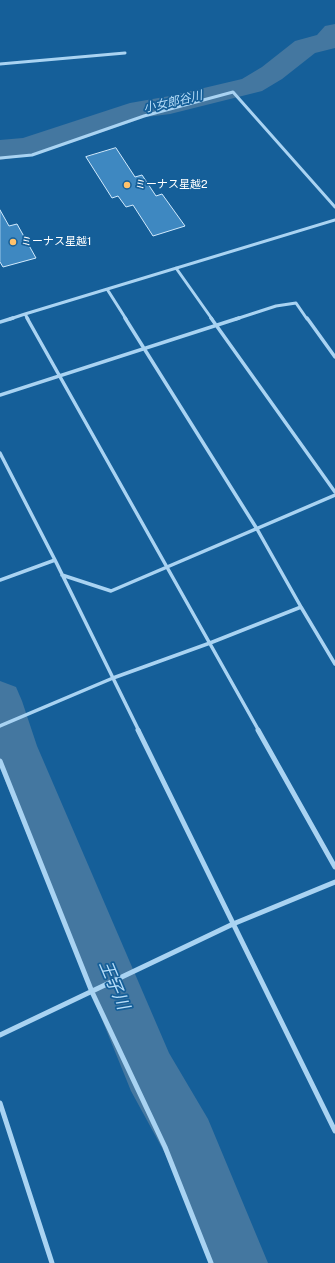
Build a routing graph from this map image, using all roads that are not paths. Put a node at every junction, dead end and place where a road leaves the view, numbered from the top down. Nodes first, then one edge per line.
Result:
1 (125, 53) dead end
2 (0, 64) edge
3 (0, 158) edge
4 (335, 207) edge
5 (335, 220) edge
6 (176, 268) junction
7 (107, 289) junction
8 (25, 314) junction
9 (0, 322) edge
10 (216, 324) junction
11 (143, 348) junction
12 (335, 357) edge
13 (59, 375) junction
14 (0, 395) edge
15 (0, 453) edge
16 (335, 492) edge
17 (335, 495) edge
18 (257, 529) junction
19 (55, 560) junction
20 (167, 568) junction
21 (62, 575) junction
22 (0, 580) edge
23 (301, 607) junction
24 (210, 643) junction
25 (335, 664) edge
26 (113, 678) junction
27 (0, 726) edge
28 (0, 761) edge
29 (335, 867) edge
30 (335, 882) edge
31 (233, 924) junction
32 (93, 992) junction
33 (0, 1036) edge
34 (0, 1103) edge
35 (335, 1131) edge
36 (52, 1263) edge
37 (211, 1263) edge

1 - 2 street
3 - 4 street
5 - 6 street
6 - 7 street
6 - 10 street
7 - 8 street
7 - 11 street
8 - 9 street
8 - 13 street
10 - 11 street
10 - 12 street
10 - 16 street
11 - 13 street
11 - 18 street
13 - 14 street
13 - 20 street
15 - 19 street
17 - 18 street
18 - 20 street
18 - 23 street
19 - 21 street
19 - 22 street
20 - 21 street
20 - 24 street
21 - 26 street
23 - 24 street
23 - 25 street
24 - 26 street
24 - 29 street
26 - 27 street
26 - 31 street
28 - 32 street
30 - 31 street
31 - 32 street
31 - 35 street
32 - 33 street
32 - 37 street
34 - 36 street

